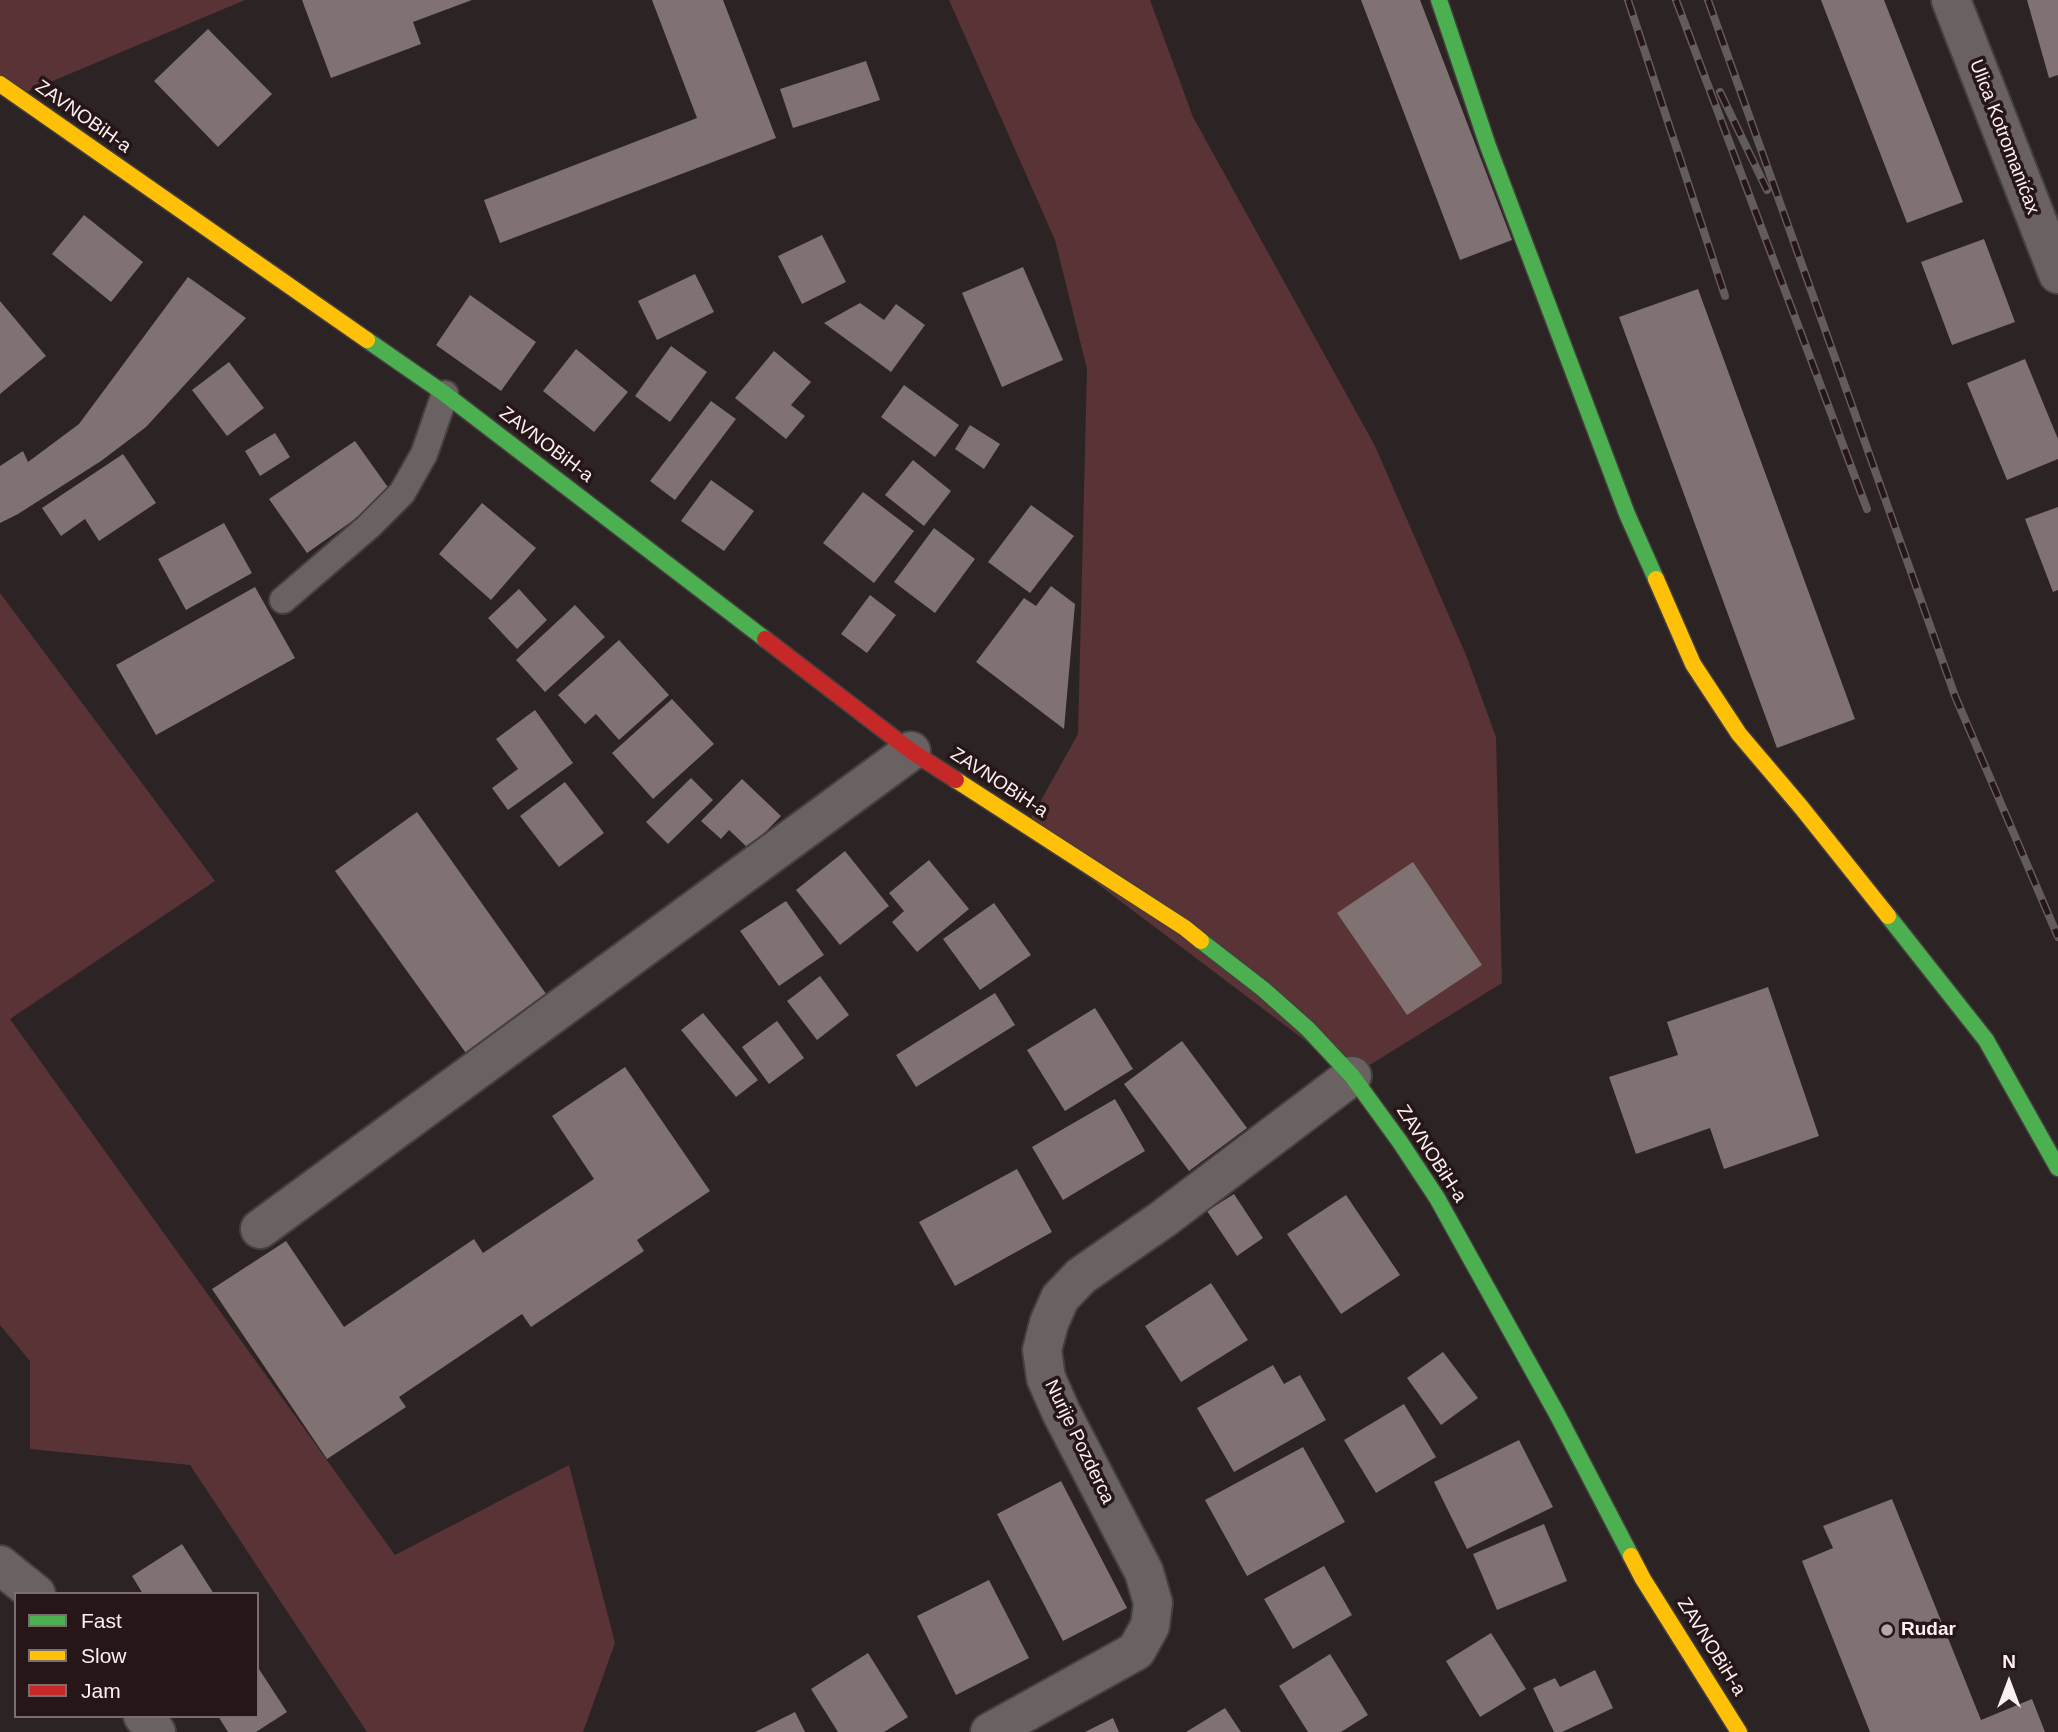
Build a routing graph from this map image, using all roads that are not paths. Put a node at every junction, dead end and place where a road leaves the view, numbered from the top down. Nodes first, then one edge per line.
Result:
1 (1439, 0) edge
2 (1951, 0) edge
3 (0, 84) edge
4 (2058, 274) edge
5 (445, 394) junction
6 (283, 600) dead end
7 (911, 751) junction
8 (1352, 1076) junction
9 (2058, 1168) edge
10 (260, 1229) dead end
11 (0, 1565) edge
12 (34, 1592) edge
13 (145, 1718) edge
14 (156, 1732) edge
15 (990, 1732) edge
16 (1739, 1732) edge

1 - 9 main road
2 - 4 street, Ulica Kotromanićax
3 - 5 main road, ZAVNOBiH-a
5 - 6 lane
5 - 7 main road, ZAVNOBiH-a
7 - 8 main road, ZAVNOBiH-a
7 - 10 street
8 - 15 street, Nurije Pozderca
8 - 16 main road, ZAVNOBiH-a
11 - 12 street
13 - 14 street

